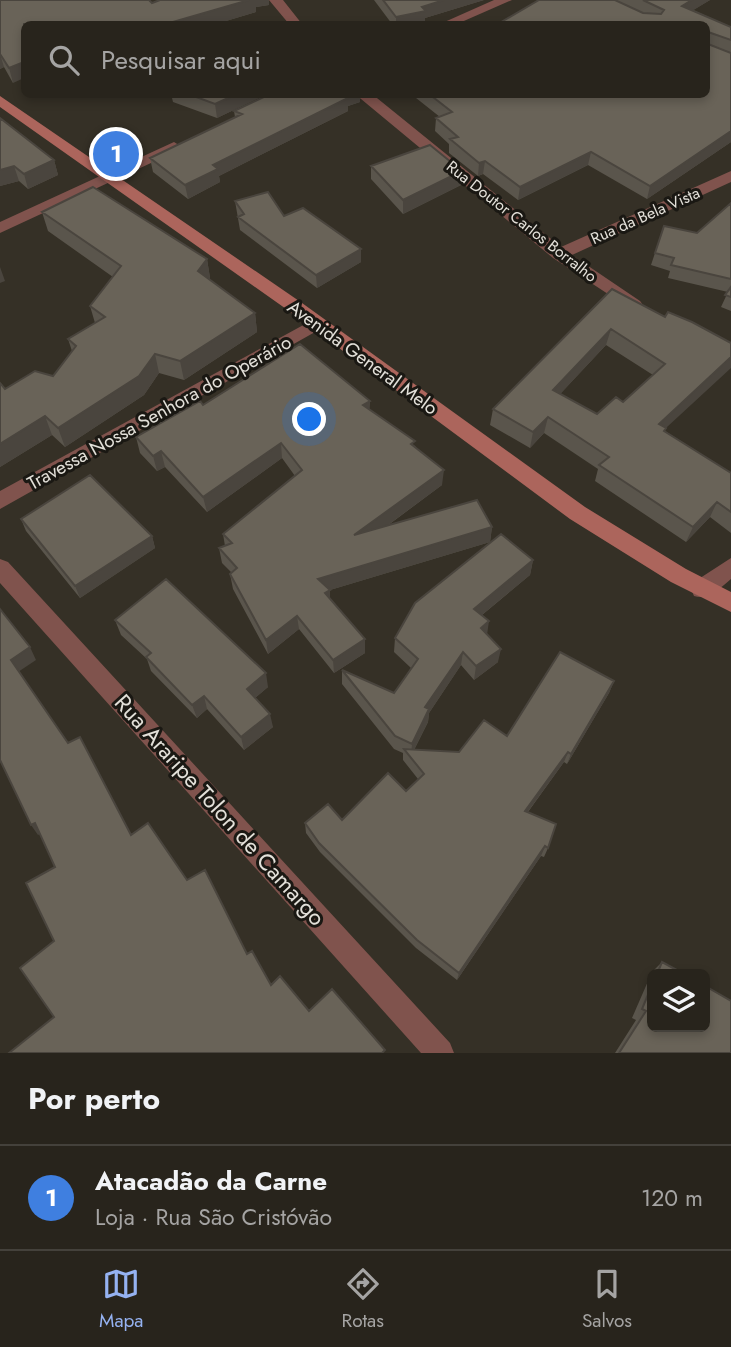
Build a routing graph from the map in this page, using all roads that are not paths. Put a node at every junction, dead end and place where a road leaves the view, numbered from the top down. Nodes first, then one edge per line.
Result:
1 (276, 0) edge
2 (505, 0) edge
3 (294, 21) edge
4 (454, 21) edge
5 (367, 98) edge
6 (0, 100) edge
7 (191, 139) edge
8 (731, 176) edge
9 (107, 179) junction
10 (0, 228) edge
11 (559, 254) junction
12 (651, 314) edge
13 (318, 323) junction
14 (0, 501) edge
15 (731, 566) edge
16 (0, 568) edge
17 (702, 589) junction
18 (731, 604) edge
19 (440, 1053) edge

1 - 3 street
2 - 4 street
5 - 11 street, Rua Doutor Carlos Borralho
6 - 9 main road, Avenida General Melo
7 - 9 street
8 - 11 street, Rua da Bela Vista
9 - 10 street
9 - 13 main road, Avenida General Melo
11 - 12 street, Rua Doutor Carlos Borralho
13 - 14 street, Travessa Nossa Senhora do Operário
13 - 17 main road, Avenida General Melo
15 - 17 street
16 - 19 street, Rua Araripe Tolon de Camargo
17 - 18 main road, Avenida General Melo

